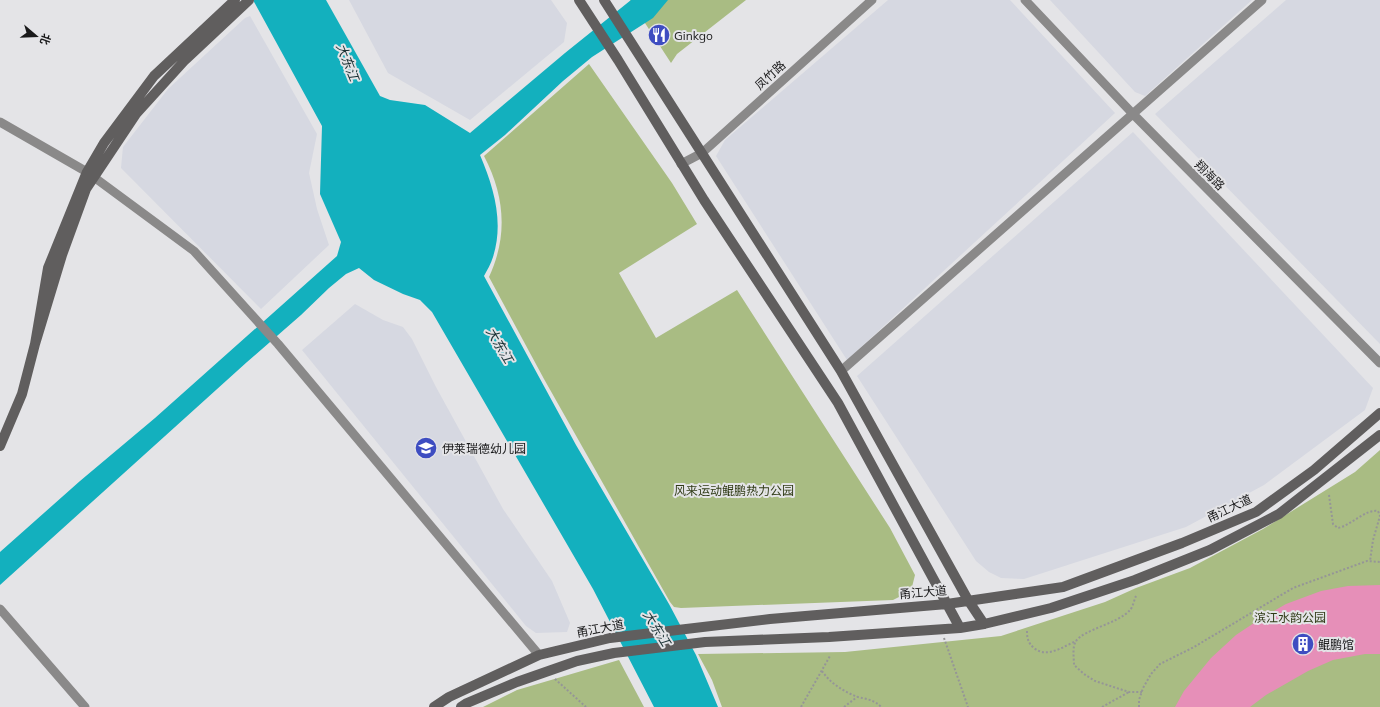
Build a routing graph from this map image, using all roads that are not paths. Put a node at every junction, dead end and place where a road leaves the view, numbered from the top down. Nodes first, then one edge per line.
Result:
1 (249, 0) edge
2 (579, 0) edge
3 (604, 0) edge
4 (872, 0) edge
5 (1025, 0) edge
6 (1262, 0) edge
7 (235, 4) edge
8 (1133, 114) junction
9 (0, 122) edge
10 (702, 153) junction
11 (681, 164) junction
12 (91, 174) junction
13 (1380, 363) edge
14 (841, 371) junction
15 (1380, 413) edge
16 (1380, 435) edge
17 (0, 446) edge
18 (968, 600) junction
19 (947, 604) junction
20 (0, 609) edge
21 (984, 624) junction
22 (960, 628) junction
23 (539, 655) junction
24 (85, 707) edge
25 (434, 707) edge
26 (461, 707) edge

1 - 7 street
2 - 11 street
3 - 10 street
4 - 10 street, 凤竹路
5 - 8 street, 翔海路
6 - 8 street
7 - 12 street
8 - 13 street, 翔海路
8 - 14 street
9 - 12 street
10 - 11 street, 凤竹路
10 - 14 street
11 - 19 street
12 - 17 street
12 - 23 street
14 - 18 street
15 - 18 street, 甬江大道
16 - 21 street
18 - 19 street, 甬江大道
18 - 21 street
19 - 22 street
19 - 23 street, 甬江大道
20 - 24 street
21 - 22 street
22 - 26 street
23 - 25 street, 甬江大道

